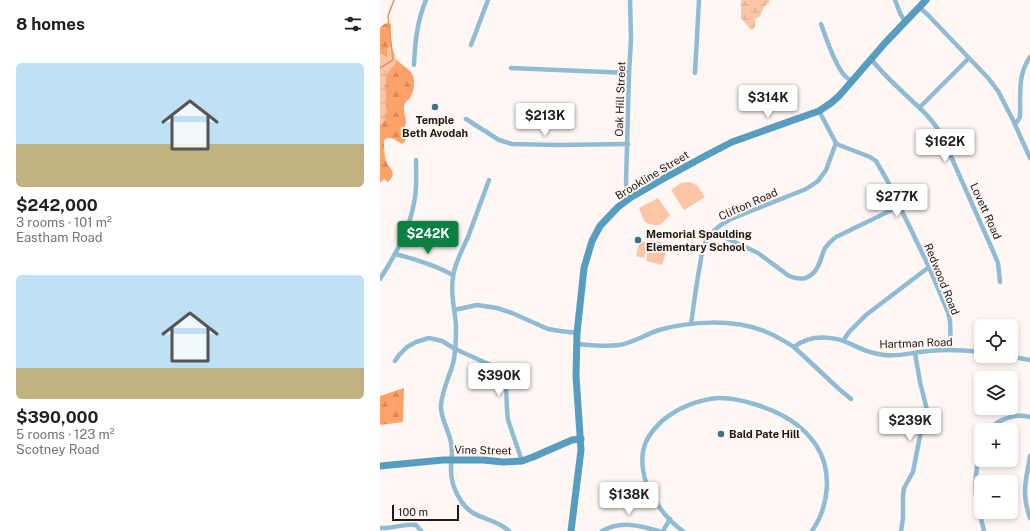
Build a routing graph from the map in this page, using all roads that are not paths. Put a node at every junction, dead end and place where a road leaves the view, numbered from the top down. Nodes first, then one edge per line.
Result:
1 (426, 0) edge
2 (488, 0) edge
3 (630, 0) edge
4 (699, 0) edge
5 (895, 0) edge
6 (926, 0) edge
7 (919, 7) junction
8 (905, 22) junction
9 (821, 24) dead end
10 (471, 45) dead end
11 (969, 58) junction
12 (1030, 58) edge
13 (871, 59) junction
14 (414, 65) dead end
15 (511, 68) dead end
16 (629, 73) junction
17 (695, 73) dead end
18 (852, 82) junction
19 (920, 107) junction
20 (820, 111) junction
21 (466, 119) dead end
22 (1015, 124) junction
23 (836, 143) junction
24 (628, 144) junction
25 (1030, 158) edge
26 (416, 160) dead end
27 (488, 180) dead end
28 (630, 198) junction
29 (900, 206) junction
30 (713, 232) junction
31 (395, 254) junction
32 (929, 266) junction
33 (453, 275) junction
34 (380, 279) edge
35 (1000, 282) dead end
36 (454, 310) junction
37 (691, 324) junction
38 (577, 333) junction
39 (843, 341) junction
40 (576, 344) junction
41 (794, 347) junction
42 (455, 349) junction
43 (951, 350) junction
44 (974, 352) edge
45 (915, 353) junction
46 (1018, 358) edge
47 (1030, 360) edge
48 (395, 361) dead end
49 (851, 399) dead end
50 (1030, 417) edge
51 (997, 423) edge
52 (581, 439) junction
53 (1030, 456) edge
54 (452, 460) junction
55 (522, 461) junction
56 (380, 466) edge
57 (978, 467) edge
58 (1030, 518) edge
59 (670, 519) junction
60 (380, 528) edge
61 (392, 530) edge
62 (421, 531) edge
63 (509, 531) edge
64 (571, 531) edge
65 (602, 531) edge
66 (660, 531) edge
67 (663, 531) edge
68 (683, 531) edge
69 (812, 531) edge
70 (901, 531) edge
71 (984, 531) edge

1 - 14 street
2 - 10 street
3 - 16 street, Oak Hill Street
4 - 17 street
5 - 8 street
6 - 7 main road, Brookline Street
7 - 8 main road, Brookline Street
7 - 11 street
8 - 13 main road, Brookline Street
9 - 18 street
11 - 19 street
11 - 22 street
12 - 22 street
13 - 18 main road, Brookline Street
13 - 19 street, Lovett Road
15 - 16 street
16 - 24 street, Oak Hill Street
18 - 20 main road, Brookline Street
19 - 35 street, Lovett Road
20 - 23 street
20 - 28 main road, Brookline Street
21 - 24 street
22 - 25 street
23 - 29 street, Redwood Road
23 - 30 street, Clifton Road
24 - 28 street, Oak Hill Street
26 - 31 street
27 - 33 street
28 - 38 main road, Brookline Street
29 - 30 street
29 - 32 street, Redwood Road
30 - 37 street, Clifton Road
31 - 33 street
31 - 34 street
32 - 39 street
32 - 43 street, Redwood Road
33 - 36 street
36 - 38 street
36 - 42 street
37 - 40 street
37 - 41 street
38 - 40 main road, Brookline Street
39 - 41 street, Hartman Road
39 - 45 street, Hartman Road
40 - 52 main road, Brookline Street
41 - 49 street
42 - 48 street
42 - 54 street
42 - 55 street
43 - 44 street, Hartman Road
43 - 45 street, Hartman Road
45 - 70 street
46 - 47 street
50 - 51 street
52 - 55 main road, Vine Street
52 - 64 main road, Brookline Street
53 - 58 street
54 - 55 main road, Vine Street
54 - 56 main road, Vine Street
54 - 63 street
57 - 71 street
59 - 67 street
59 - 68 street
59 - 69 street
60 - 61 street
61 - 62 street
65 - 66 street

